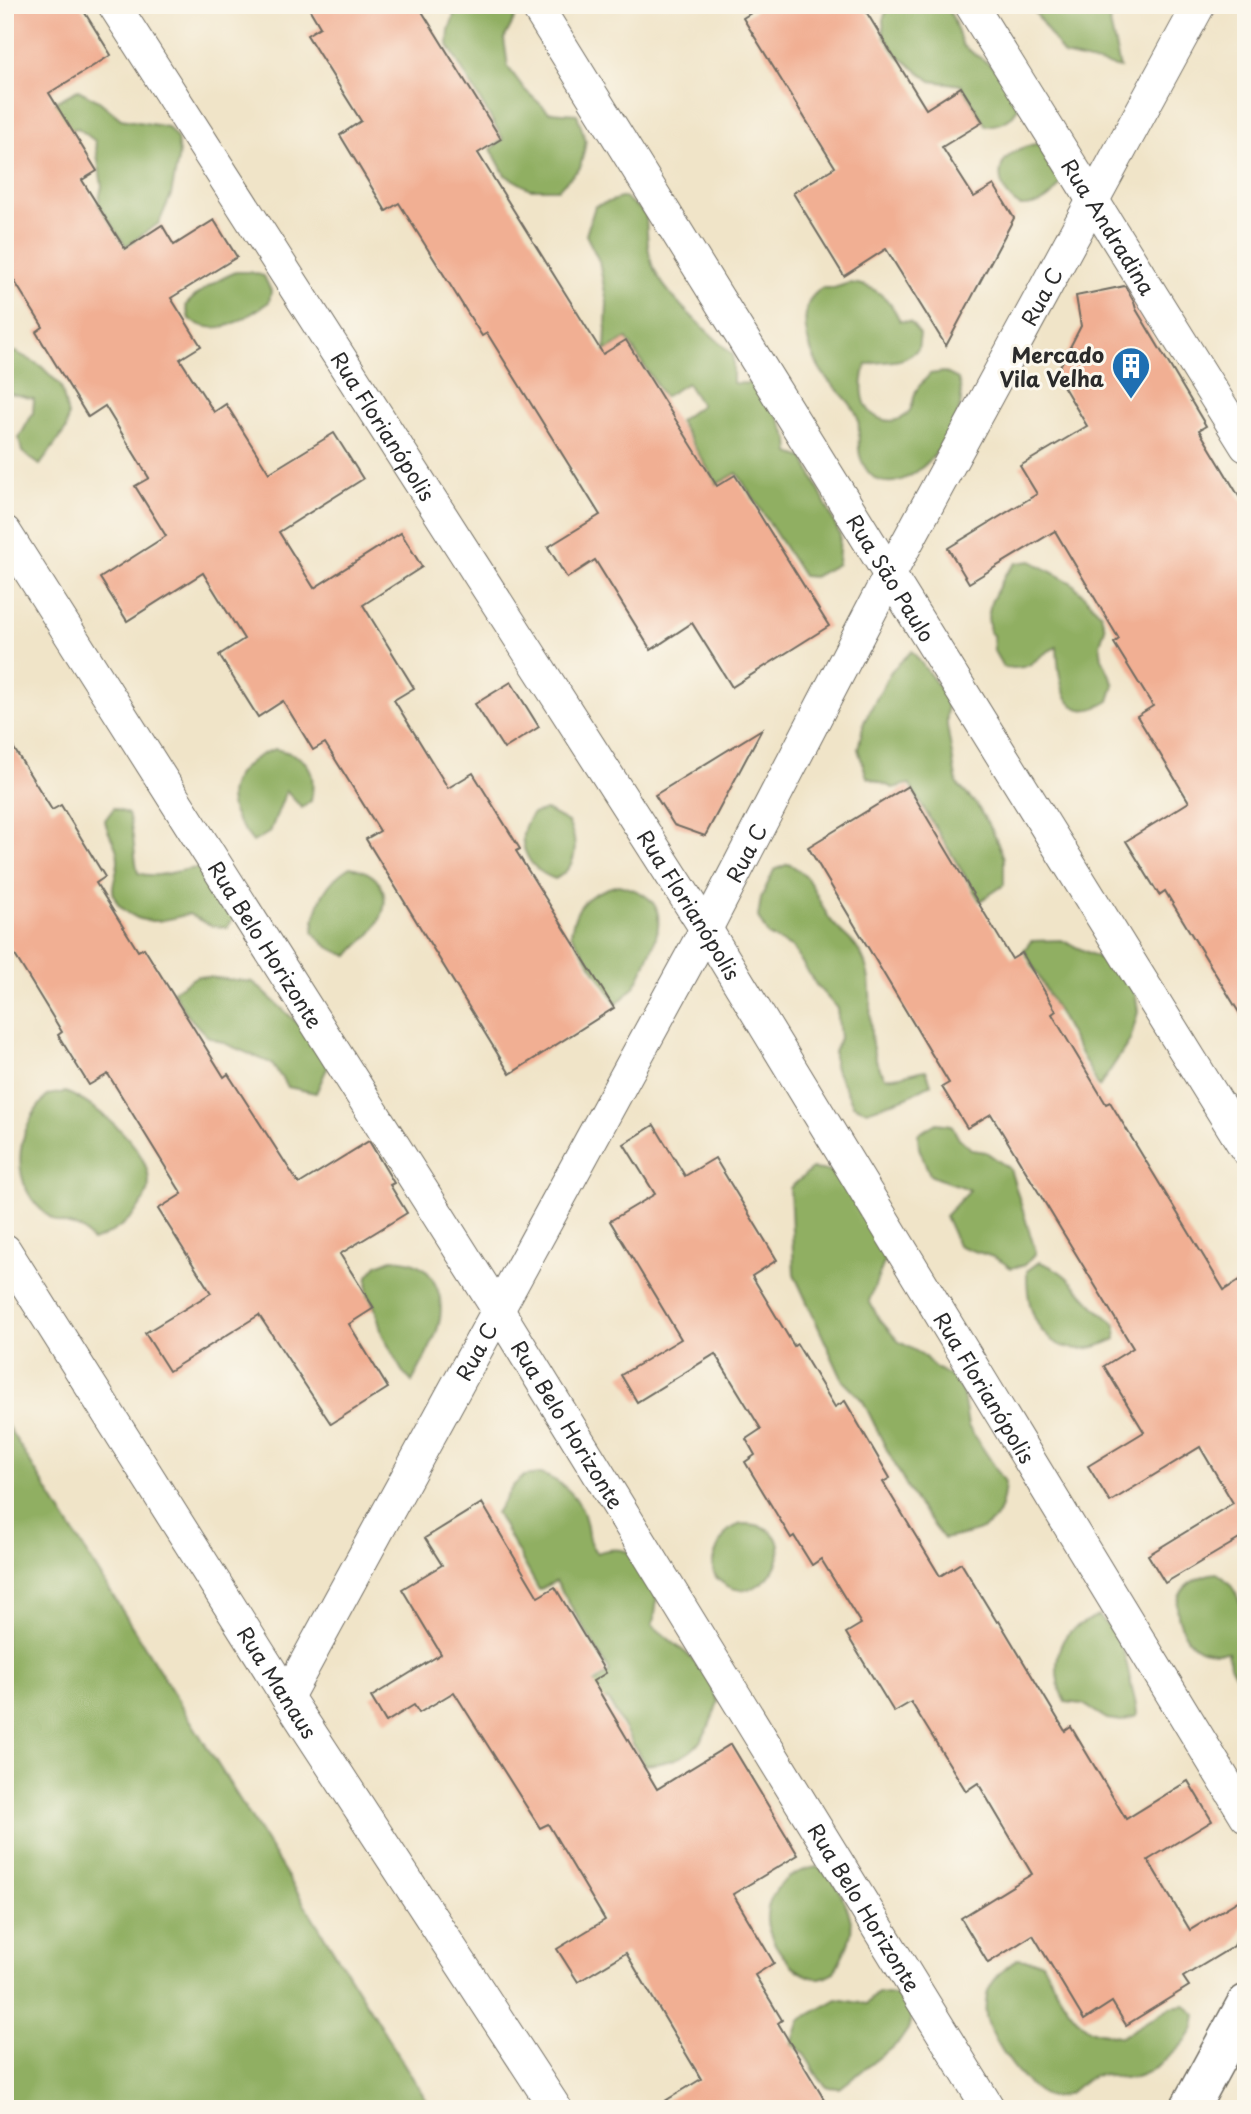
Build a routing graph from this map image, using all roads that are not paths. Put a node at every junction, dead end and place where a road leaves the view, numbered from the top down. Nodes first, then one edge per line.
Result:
1 (114, 5) edge
2 (536, 5) edge
3 (971, 5) edge
4 (1199, 5) edge
5 (1093, 200) junction
6 (1246, 446) edge
7 (5, 532) edge
8 (889, 576) junction
9 (706, 929) junction
10 (1246, 1149) edge
11 (5, 1250) edge
12 (498, 1310) junction
13 (287, 1697) junction
14 (1246, 1816) edge
15 (1246, 2004) edge
16 (556, 2109) edge
17 (989, 2109) edge
18 (1189, 2109) edge

1 - 9 street, Rua Florianópolis
2 - 8 street, Rua São Paulo
3 - 5 street, Rua Andradina
4 - 5 street, Rua C
5 - 6 street, Rua Andradina
5 - 8 street, Rua C
7 - 12 street, Rua Belo Horizonte
8 - 9 street, Rua C
8 - 10 street, Rua São Paulo
9 - 12 street, Rua C
9 - 14 street, Rua Florianópolis
11 - 13 street, Rua Manaus
12 - 13 street, Rua C
12 - 17 street, Rua Belo Horizonte
13 - 16 street, Rua Manaus
15 - 18 street

